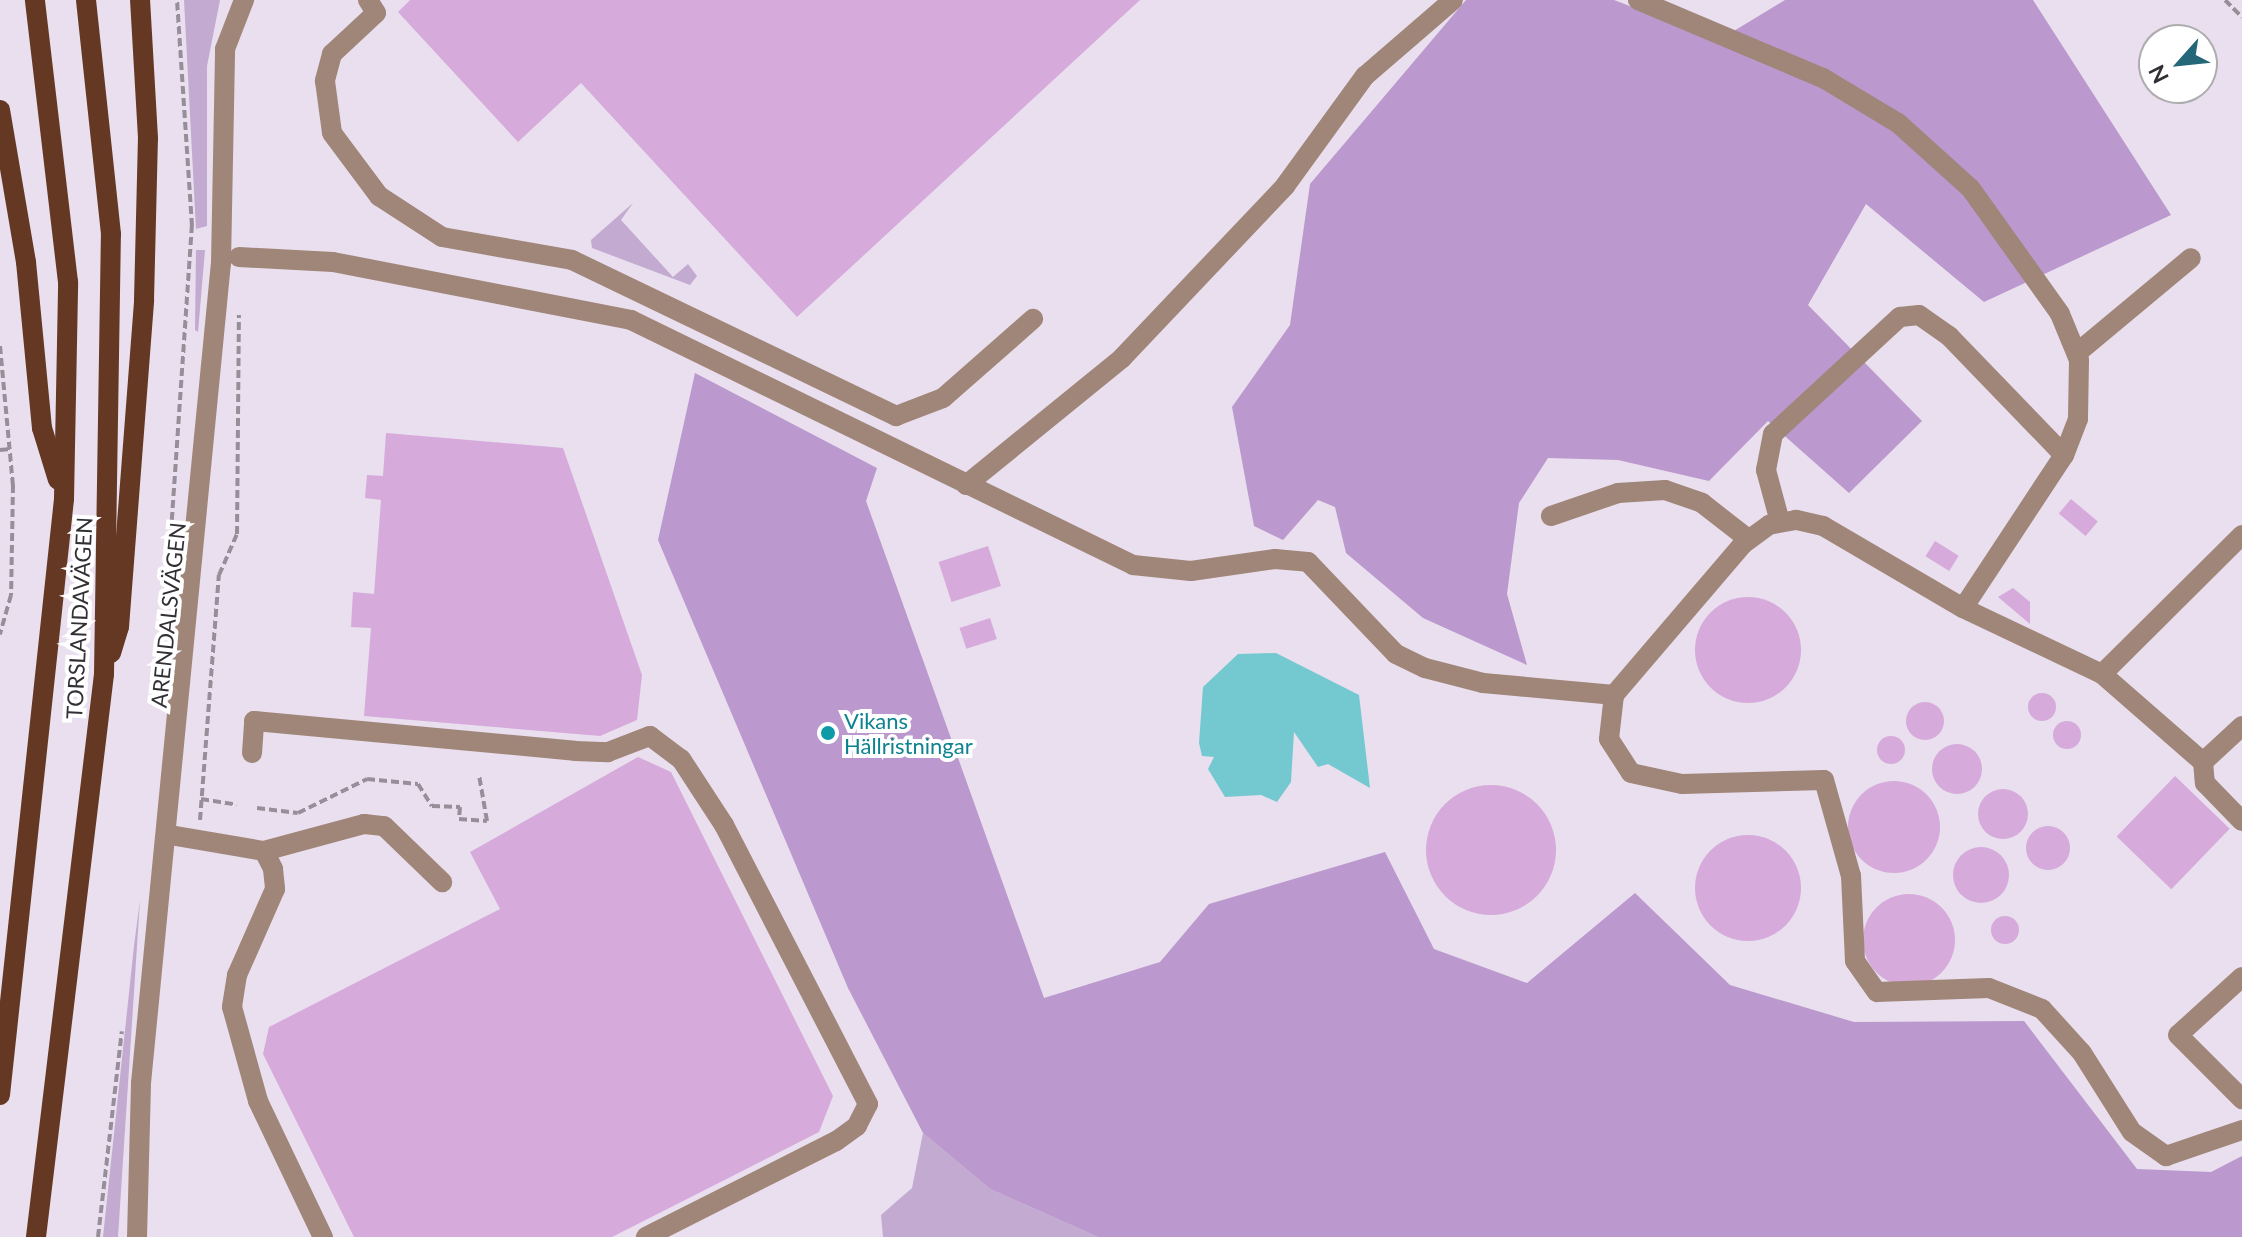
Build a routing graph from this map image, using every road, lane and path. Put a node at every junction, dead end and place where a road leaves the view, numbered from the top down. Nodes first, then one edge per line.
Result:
1 (35, 0) edge
2 (86, 0) edge
3 (140, 0) edge
4 (177, 0) edge
5 (244, 0) edge
6 (1453, 0) edge
7 (1638, 0) edge
8 (2225, 0) edge
9 (378, 4) edge
10 (2242, 17) edge
11 (0, 110) edge
12 (239, 257) dead end
13 (2191, 258) dead end
14 (1033, 319) dead end
15 (0, 346) edge
16 (2077, 353) junction
17 (10, 449) junction
18 (0, 450) edge
19 (2064, 455) junction
20 (966, 485) junction
21 (64, 499) junction
22 (1551, 516) dead end
23 (1780, 522) junction
24 (2242, 535) edge
25 (1748, 539) junction
26 (170, 542) dead end
27 (1963, 608) junction
28 (0, 634) edge
29 (104, 674) junction
30 (2102, 674) junction
31 (1614, 695) junction
32 (2242, 726) edge
33 (252, 753) dead end
34 (2203, 762) junction
35 (479, 775) dead end
36 (201, 799) dead end
37 (237, 805) dead end
38 (257, 808) dead end
39 (2242, 821) edge
40 (170, 835) junction
41 (264, 851) junction
42 (442, 882) dead end
43 (2242, 977) edge
44 (124, 1017) dead end
45 (0, 1095) edge
46 (2242, 1099) edge
47 (2242, 1130) edge
48 (36, 1237) edge
49 (98, 1237) edge
50 (137, 1237) edge
51 (323, 1237) edge
52 (646, 1237) edge

1 - 21 main road, TORSLANDAVÄGEN
2 - 29 main road, TORSLANDAVÄGEN
3 - 29 main road
4 - 26 path
5 - 40 street, ARENDALSVÄGEN
6 - 20 street
7 - 16 street
8 - 10 path
9 - 14 street
11 - 21 main road
12 - 20 street
13 - 16 street
15 - 17 path
16 - 19 street
17 - 18 path
17 - 28 path
19 - 23 street
19 - 27 street
20 - 31 street
21 - 45 main road, TORSLANDAVÄGEN
22 - 25 street
23 - 25 street
23 - 27 street
24 - 30 street
25 - 31 street
27 - 30 street
29 - 48 main road, TORSLANDAVÄGEN
30 - 34 street
31 - 47 street
32 - 34 street
33 - 52 street
34 - 39 street
35 - 38 path
36 - 37 path
40 - 41 street
40 - 50 street, ARENDALSVÄGEN
41 - 42 street
41 - 51 street
43 - 46 street
44 - 49 path

